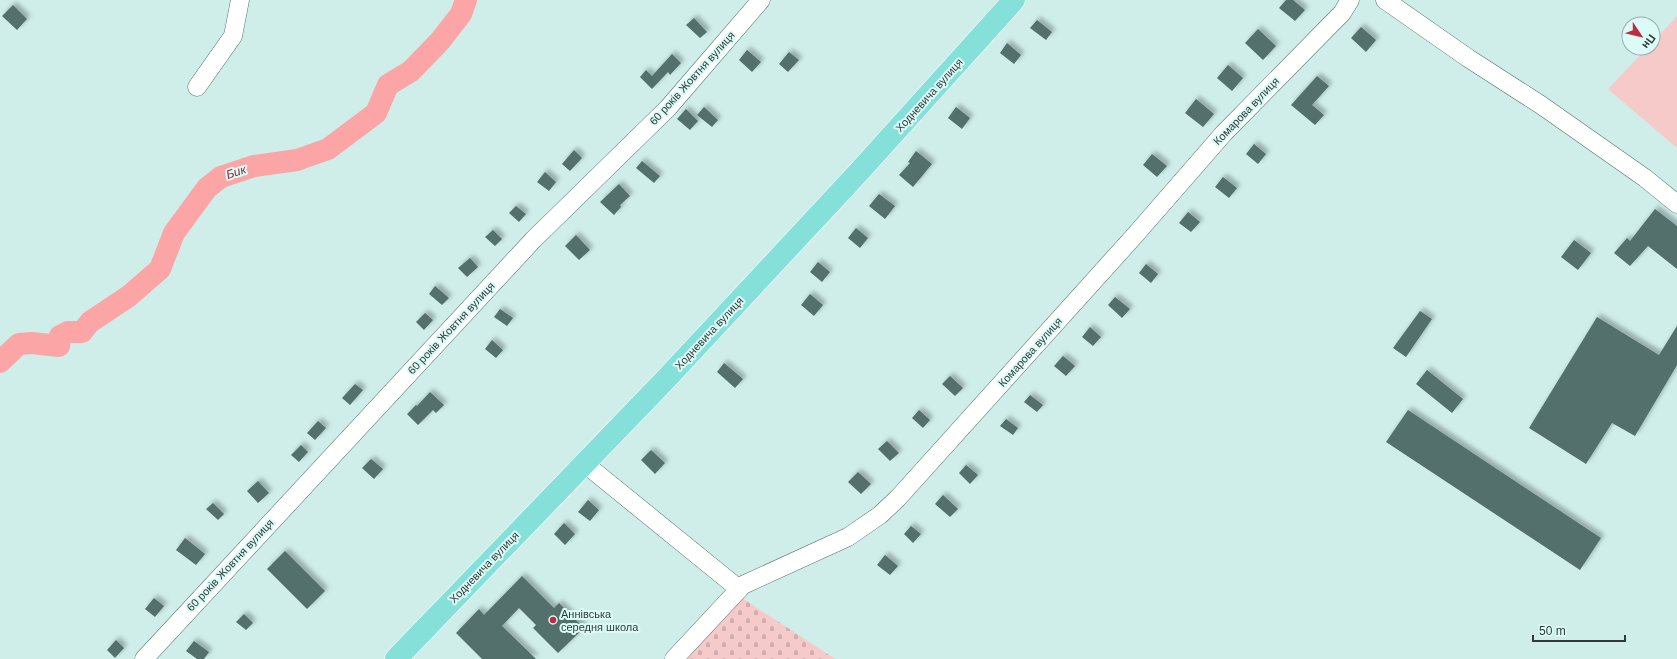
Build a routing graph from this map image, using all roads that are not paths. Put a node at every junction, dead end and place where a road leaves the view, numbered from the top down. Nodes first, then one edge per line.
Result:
1 (240, 0) edge
2 (761, 0) edge
3 (1014, 0) edge
4 (1350, 0) edge
5 (1385, 0) edge
6 (197, 87) dead end
7 (1677, 204) edge
8 (584, 463) junction
9 (739, 589) junction
10 (144, 659) edge
11 (396, 659) edge
12 (674, 659) edge

1 - 6 street
2 - 10 street, 60 років Жовтня вулиця
3 - 8 main road, Ходневича вулиця
4 - 9 street, Комарова вулиця
5 - 7 street
8 - 9 street
8 - 11 main road, Ходневича вулиця
9 - 12 street, Комарова вулиця

